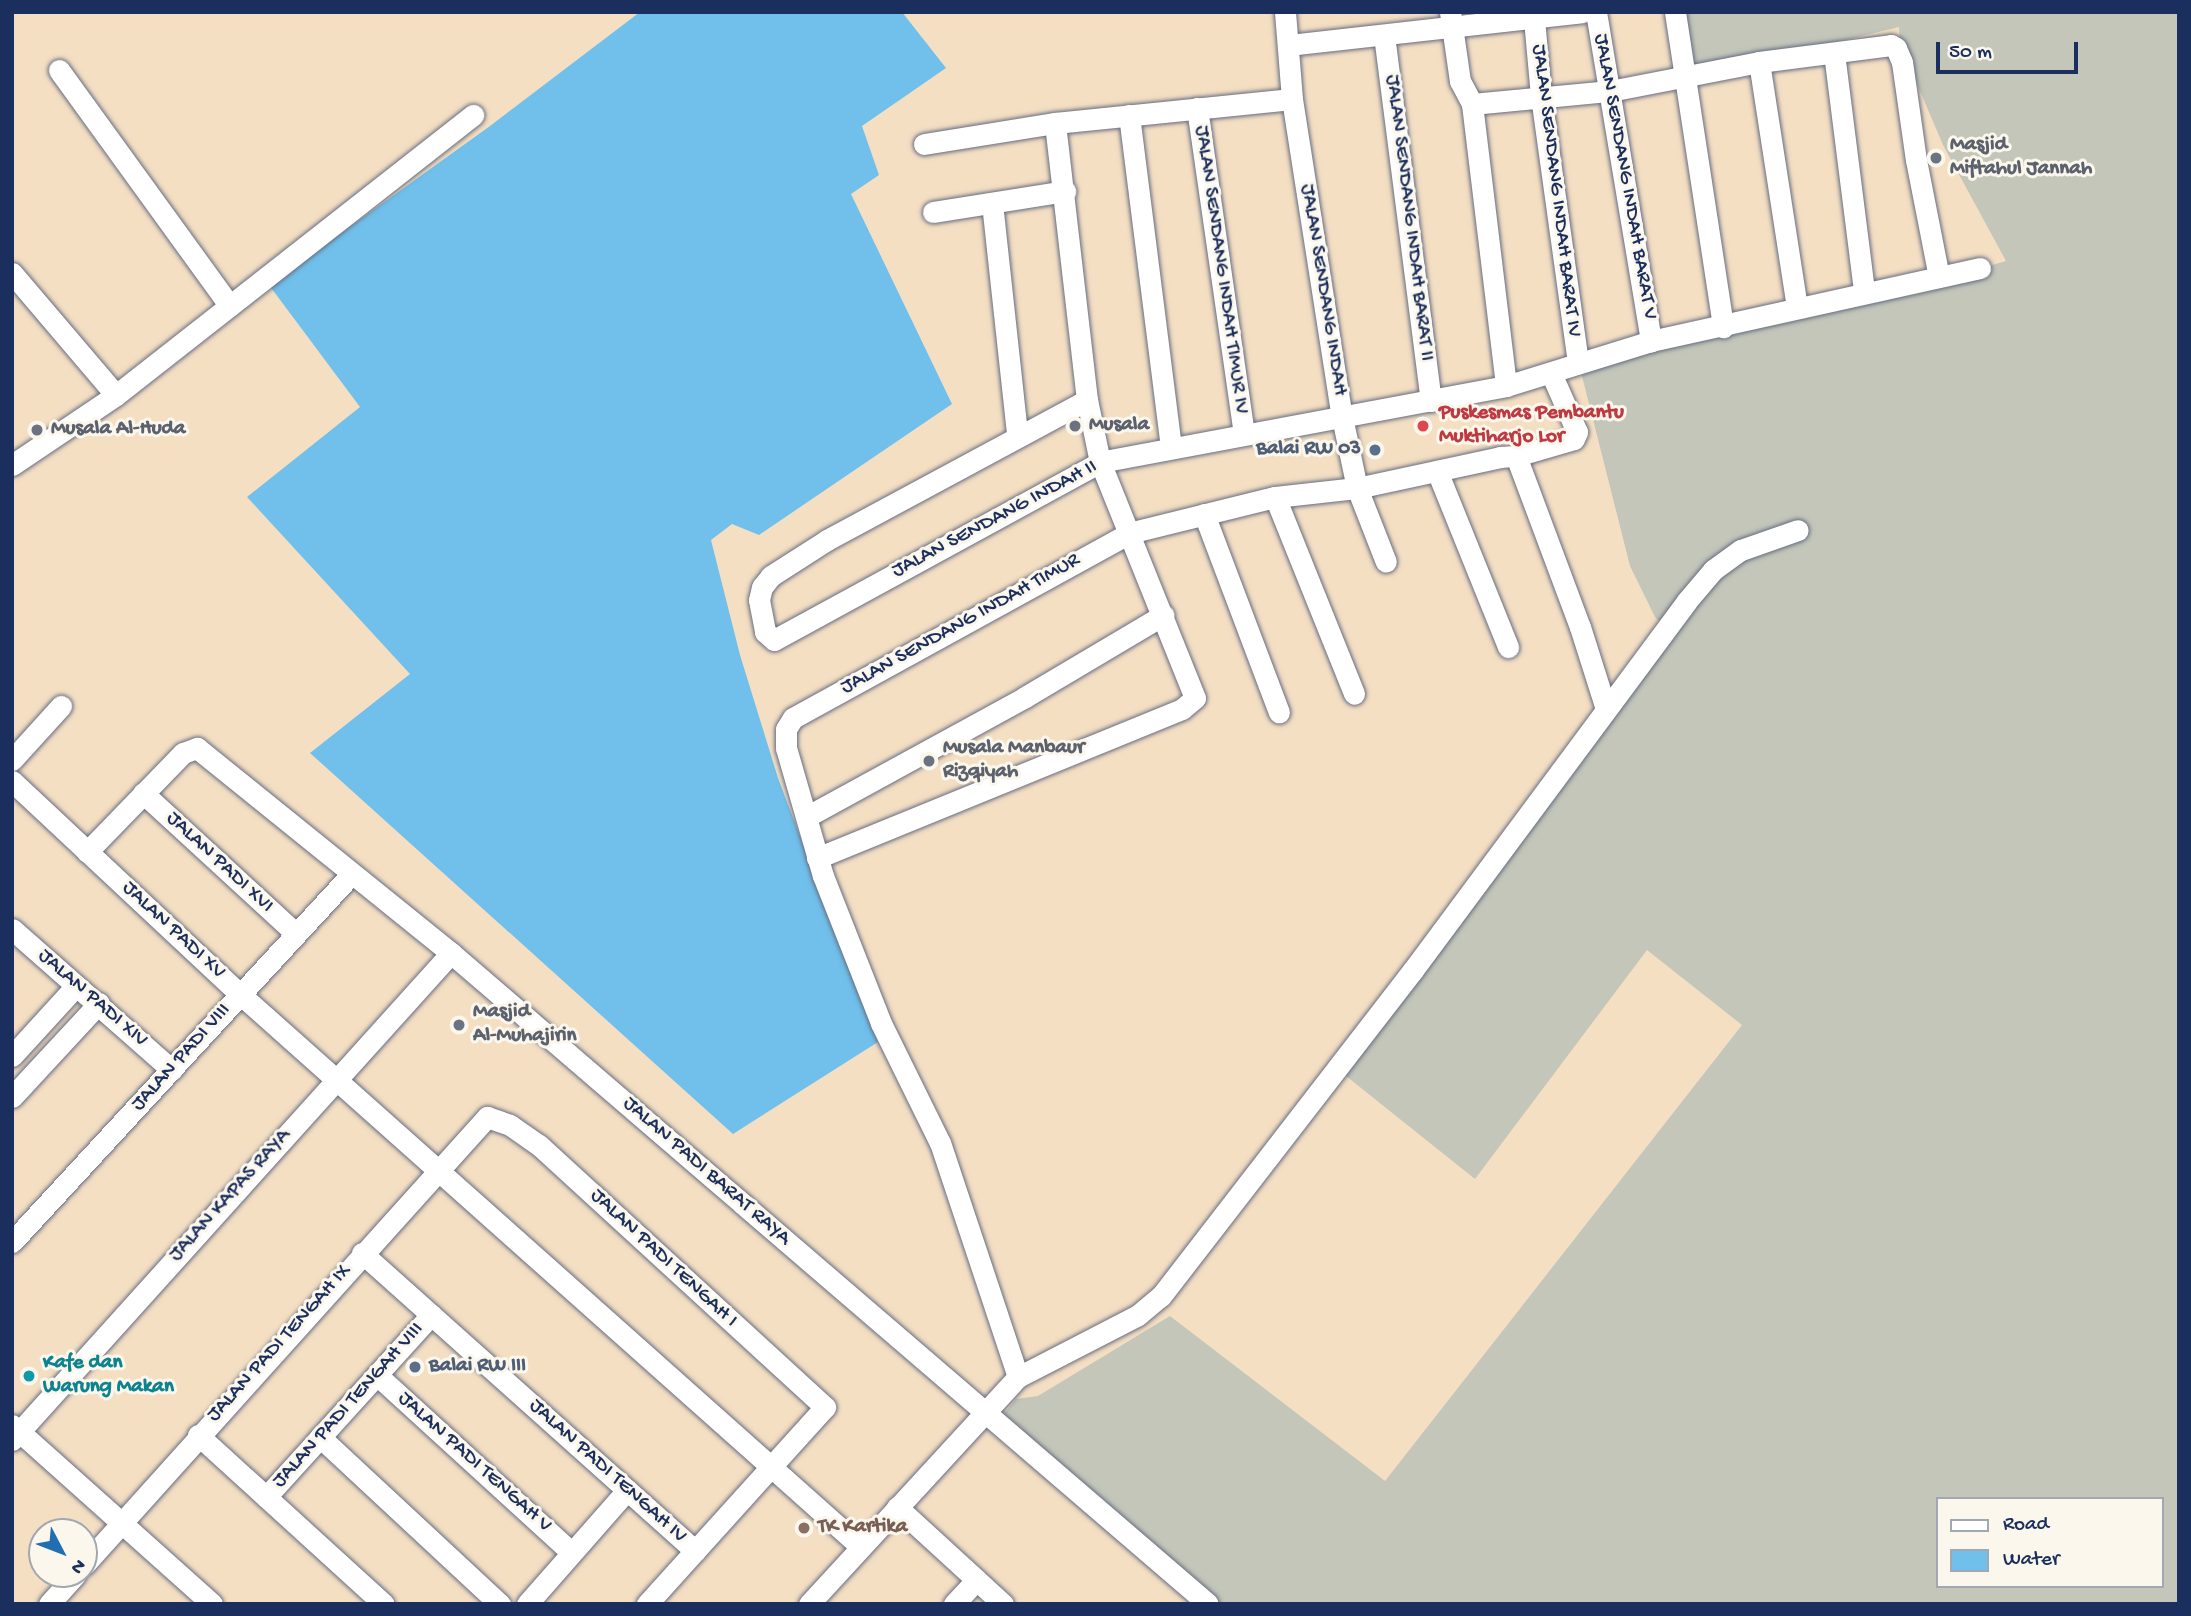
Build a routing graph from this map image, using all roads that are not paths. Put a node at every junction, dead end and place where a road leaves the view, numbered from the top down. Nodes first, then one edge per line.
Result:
1 (1285, 12) edge
2 (1582, 12) edge
3 (1596, 12) edge
4 (1675, 12) edge
5 (1534, 19) junction
6 (1450, 20) edge
7 (1384, 35) junction
8 (1289, 45) junction
9 (1834, 53) junction
10 (1759, 62) junction
11 (59, 70) dead end
12 (1683, 76) junction
13 (1610, 91) junction
14 (1541, 96) junction
15 (1292, 99) junction
16 (1472, 104) junction
17 (1197, 108) junction
18 (473, 115) dead end
19 (1129, 115) junction
20 (1055, 123) junction
21 (923, 144) dead end
22 (1065, 191) junction
23 (992, 203) junction
24 (933, 212) dead end
25 (1980, 268) dead end
26 (12, 273) edge
27 (1939, 277) junction
28 (1864, 292) junction
29 (230, 306) junction
30 (1797, 308) junction
31 (1723, 327) junction
32 (1651, 341) junction
33 (1578, 363) junction
34 (1551, 373) junction
35 (1506, 386) junction
36 (116, 395) junction
37 (1087, 400) junction
38 (1431, 401) junction
39 (1342, 417) junction
40 (1244, 433) junction
41 (1017, 435) junction
42 (1171, 447) junction
43 (1516, 456) junction
44 (1100, 462) junction
45 (12, 465) edge
46 (1437, 471) junction
47 (1357, 488) junction
48 (1275, 496) junction
49 (1204, 514) junction
50 (1798, 530) dead end
51 (1129, 533) junction
52 (1385, 562) dead end
53 (1163, 615) junction
54 (1508, 647) dead end
55 (1354, 694) dead end
56 (61, 706) dead end
57 (1606, 709) junction
58 (1279, 712) dead end
59 (12, 760) edge
60 (13, 783) edge
61 (143, 793) junction
62 (807, 816) junction
63 (87, 852) junction
64 (817, 858) junction
65 (351, 875) junction
66 (12, 929) edge
67 (295, 933) junction
68 (451, 953) junction
69 (76, 986) junction
70 (240, 993) junction
71 (99, 1003) junction
72 (12, 1056) edge
73 (172, 1070) junction
74 (338, 1078) junction
75 (12, 1097) edge
76 (438, 1168) junction
77 (12, 1242) edge
78 (362, 1253) junction
79 (432, 1315) junction
80 (377, 1375) junction
81 (1018, 1377) junction
82 (992, 1404) junction
83 (15, 1432) edge
84 (198, 1435) junction
85 (320, 1437) junction
86 (771, 1466) junction
87 (627, 1490) junction
88 (266, 1497) junction
89 (897, 1507) junction
90 (123, 1522) junction
91 (860, 1546) junction
92 (98, 1550) edge
93 (695, 1551) junction
94 (570, 1552) junction
95 (976, 1580) junction
96 (64, 1588) edge
97 (51, 1603) edge
98 (212, 1604) edge
99 (384, 1604) edge
100 (500, 1604) edge
101 (527, 1604) edge
102 (647, 1604) edge
103 (809, 1604) edge
104 (954, 1604) edge
105 (1003, 1604) edge
106 (1208, 1604) edge

1 - 8 street, JALAN SENDANG INDAH
2 - 5 street
3 - 13 street, JALAN SENDANG INDAH BARAT V
4 - 12 street
5 - 6 street
5 - 14 street, JALAN SENDANG INDAH BARAT IV
6 - 7 street
6 - 16 street
7 - 8 street
7 - 38 street, JALAN SENDANG INDAH BARAT II
8 - 15 street, JALAN SENDANG INDAH
9 - 10 street
9 - 27 street
9 - 28 street
10 - 12 street
10 - 30 street
11 - 29 street
12 - 13 street
12 - 31 street
13 - 14 street
13 - 32 street, JALAN SENDANG INDAH BARAT V
14 - 16 street
14 - 33 street, JALAN SENDANG INDAH BARAT IV
15 - 17 street
15 - 39 street, JALAN SENDANG INDAH
16 - 35 street
17 - 19 street
17 - 40 street, JALAN SENDANG INDAH TIMUR IV
18 - 29 street
19 - 20 street
19 - 42 street
20 - 21 street
20 - 22 street
22 - 23 street
22 - 37 street
23 - 24 street
23 - 41 street
25 - 27 street, JALAN SENDANG INDAH II
26 - 36 street
27 - 28 street, JALAN SENDANG INDAH II
28 - 30 street, JALAN SENDANG INDAH II
29 - 36 street
30 - 31 street, JALAN SENDANG INDAH II
31 - 32 street, JALAN SENDANG INDAH II
32 - 33 street, JALAN SENDANG INDAH II
33 - 34 street, JALAN SENDANG INDAH II
34 - 35 street, JALAN SENDANG INDAH II
34 - 43 street, JALAN SENDANG INDAH TIMUR
35 - 38 street, JALAN SENDANG INDAH II
36 - 45 street
37 - 41 street
37 - 44 street
38 - 39 street, JALAN SENDANG INDAH II
39 - 40 street, JALAN SENDANG INDAH II
39 - 47 street, JALAN SENDANG INDAH
40 - 42 street, JALAN SENDANG INDAH II
41 - 44 street, JALAN SENDANG INDAH II
42 - 44 street, JALAN SENDANG INDAH II
43 - 46 street, JALAN SENDANG INDAH TIMUR
43 - 57 street
44 - 51 street
46 - 47 street, JALAN SENDANG INDAH TIMUR
46 - 54 street
47 - 48 street, JALAN SENDANG INDAH TIMUR
47 - 52 street, JALAN SENDANG INDAH
48 - 49 street, JALAN SENDANG INDAH TIMUR
48 - 55 street
49 - 51 street, JALAN SENDANG INDAH TIMUR
49 - 58 street
50 - 57 street
51 - 53 street
51 - 62 street, JALAN SENDANG INDAH TIMUR
53 - 62 street
53 - 64 street
56 - 59 street
57 - 81 street
60 - 63 street, JALAN PADI XV
61 - 63 street
61 - 65 street, JALAN PADI BARAT RAYA
61 - 67 street, JALAN PADI XVI
62 - 64 street
63 - 70 street, JALAN PADI XV
64 - 81 street
65 - 67 street, JALAN PADI VIII
65 - 68 street, JALAN PADI BARAT RAYA
66 - 69 street, JALAN PADI XIV
67 - 70 street, JALAN PADI VIII
68 - 74 street, JALAN KAPAS RAYA
68 - 82 street, JALAN PADI BARAT RAYA
69 - 71 street, JALAN PADI XIV
69 - 72 street
70 - 73 street, JALAN PADI VIII
70 - 74 street, JALAN PADI XV
71 - 73 street, JALAN PADI XIV
71 - 75 street
73 - 77 street, JALAN PADI VIII
74 - 76 street
74 - 83 street, JALAN KAPAS RAYA
76 - 78 street, JALAN PADI TENGAH IX
76 - 86 street
76 - 86 street, JALAN PADI TENGAH I
78 - 79 street, JALAN PADI TENGAH IV
78 - 84 street, JALAN PADI TENGAH IX
79 - 80 street, JALAN PADI TENGAH VIII
79 - 87 street, JALAN PADI TENGAH IV
80 - 85 street, JALAN PADI TENGAH VIII
80 - 94 street, JALAN PADI TENGAH V
81 - 82 street
82 - 89 street
82 - 106 street, JALAN PADI BARAT RAYA
83 - 90 street
84 - 88 street
84 - 90 street, JALAN PADI TENGAH IX
85 - 88 street, JALAN PADI TENGAH VIII
85 - 100 street
86 - 91 street
86 - 93 street
87 - 93 street, JALAN PADI TENGAH IV
87 - 94 street
88 - 99 street
89 - 91 street
89 - 95 street
90 - 92 street, JALAN PADI TENGAH IX
90 - 98 street
91 - 103 street
93 - 102 street
94 - 101 street
95 - 104 street
95 - 105 street
96 - 97 street

